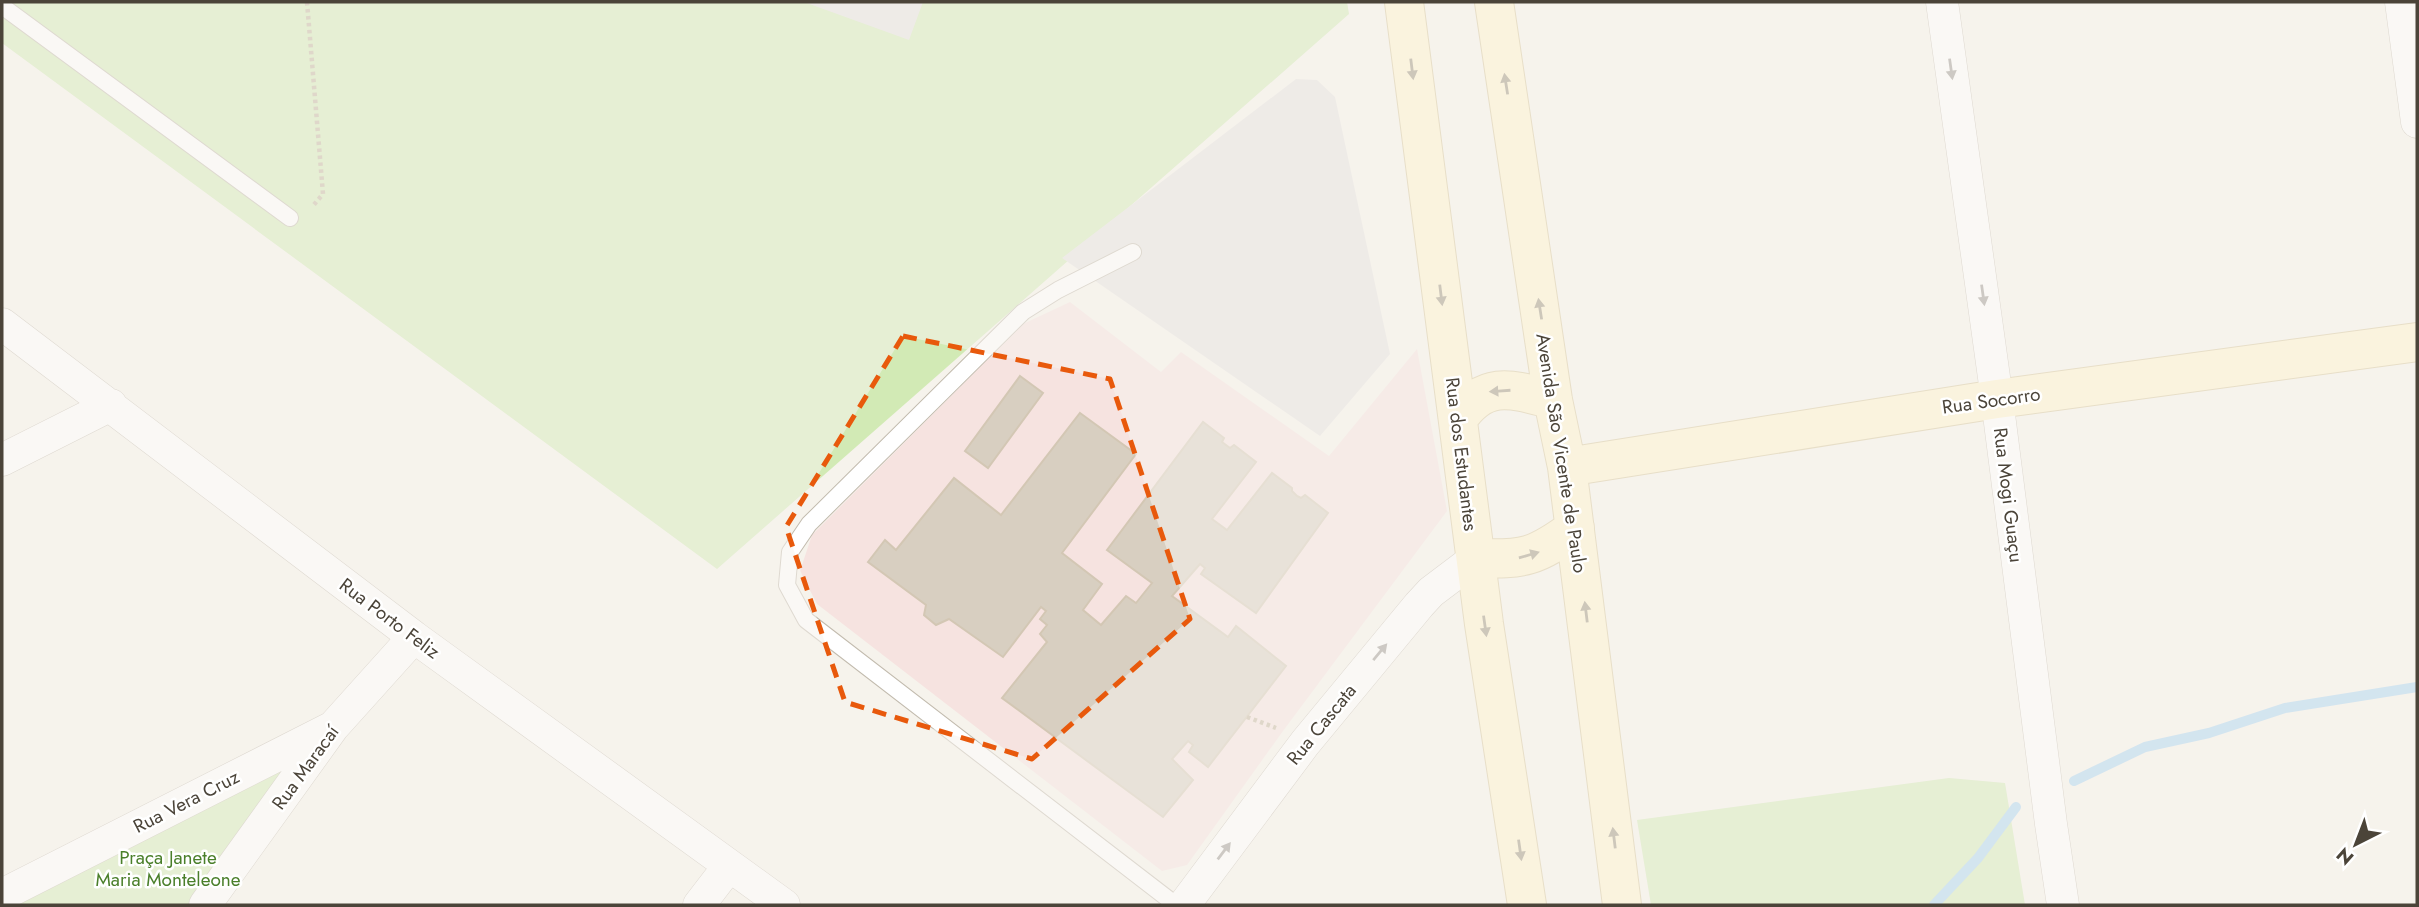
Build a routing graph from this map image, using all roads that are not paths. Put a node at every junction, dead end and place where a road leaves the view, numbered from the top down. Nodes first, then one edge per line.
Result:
1 (1404, 2) edge
2 (1494, 2) edge
3 (1942, 2) edge
4 (2401, 2) edge
5 (2, 6) edge
6 (2417, 122) edge
7 (290, 218) road end
8 (1133, 253) dead end
9 (2, 324) edge
10 (2417, 342) edge
11 (1997, 398) junction
12 (1553, 400) junction
13 (111, 405) junction
14 (1458, 419) junction
15 (2, 460) edge
16 (1567, 467) junction
17 (1575, 527) junction
18 (1476, 558) junction
19 (414, 637) junction
20 (333, 727) junction
21 (729, 866) junction
22 (2, 895) edge
23 (205, 905) edge
24 (699, 905) edge
25 (784, 905) edge
26 (1176, 905) edge
27 (1184, 905) edge
28 (1527, 905) edge
29 (1622, 905) edge
30 (2063, 905) edge

1 -> 14 main road, Rua dos Estudantes
12 -> 2 main road, Avenida São Vicente de Paulo
3 -> 11 street, Rua Mogi Guaçu
4 - 6 street
5 - 7 lane
8 - 26 lane
9 - 13 street, Rua Porto Feliz
10 - 11 main road, Rua Socorro
11 - 16 main road, Rua Socorro
11 - 30 street, Rua Mogi Guaçu
12 -> 14 main road
12 - 16 main road, Avenida São Vicente de Paulo
13 - 15 street
13 - 19 street, Rua Porto Feliz
14 - 18 main road, Rua dos Estudantes
16 - 17 main road, Avenida São Vicente de Paulo
18 -> 17 main road
29 -> 17 main road, Avenida São Vicente de Paulo
27 -> 18 street, Rua Cascata
18 -> 28 main road, Rua dos Estudantes
19 - 20 street, Rua Maracaí
19 - 21 street, Rua Porto Feliz
20 - 22 street, Rua Vera Cruz
20 - 23 street, Rua Maracaí
21 - 24 street
21 - 25 street, Rua Porto Feliz

